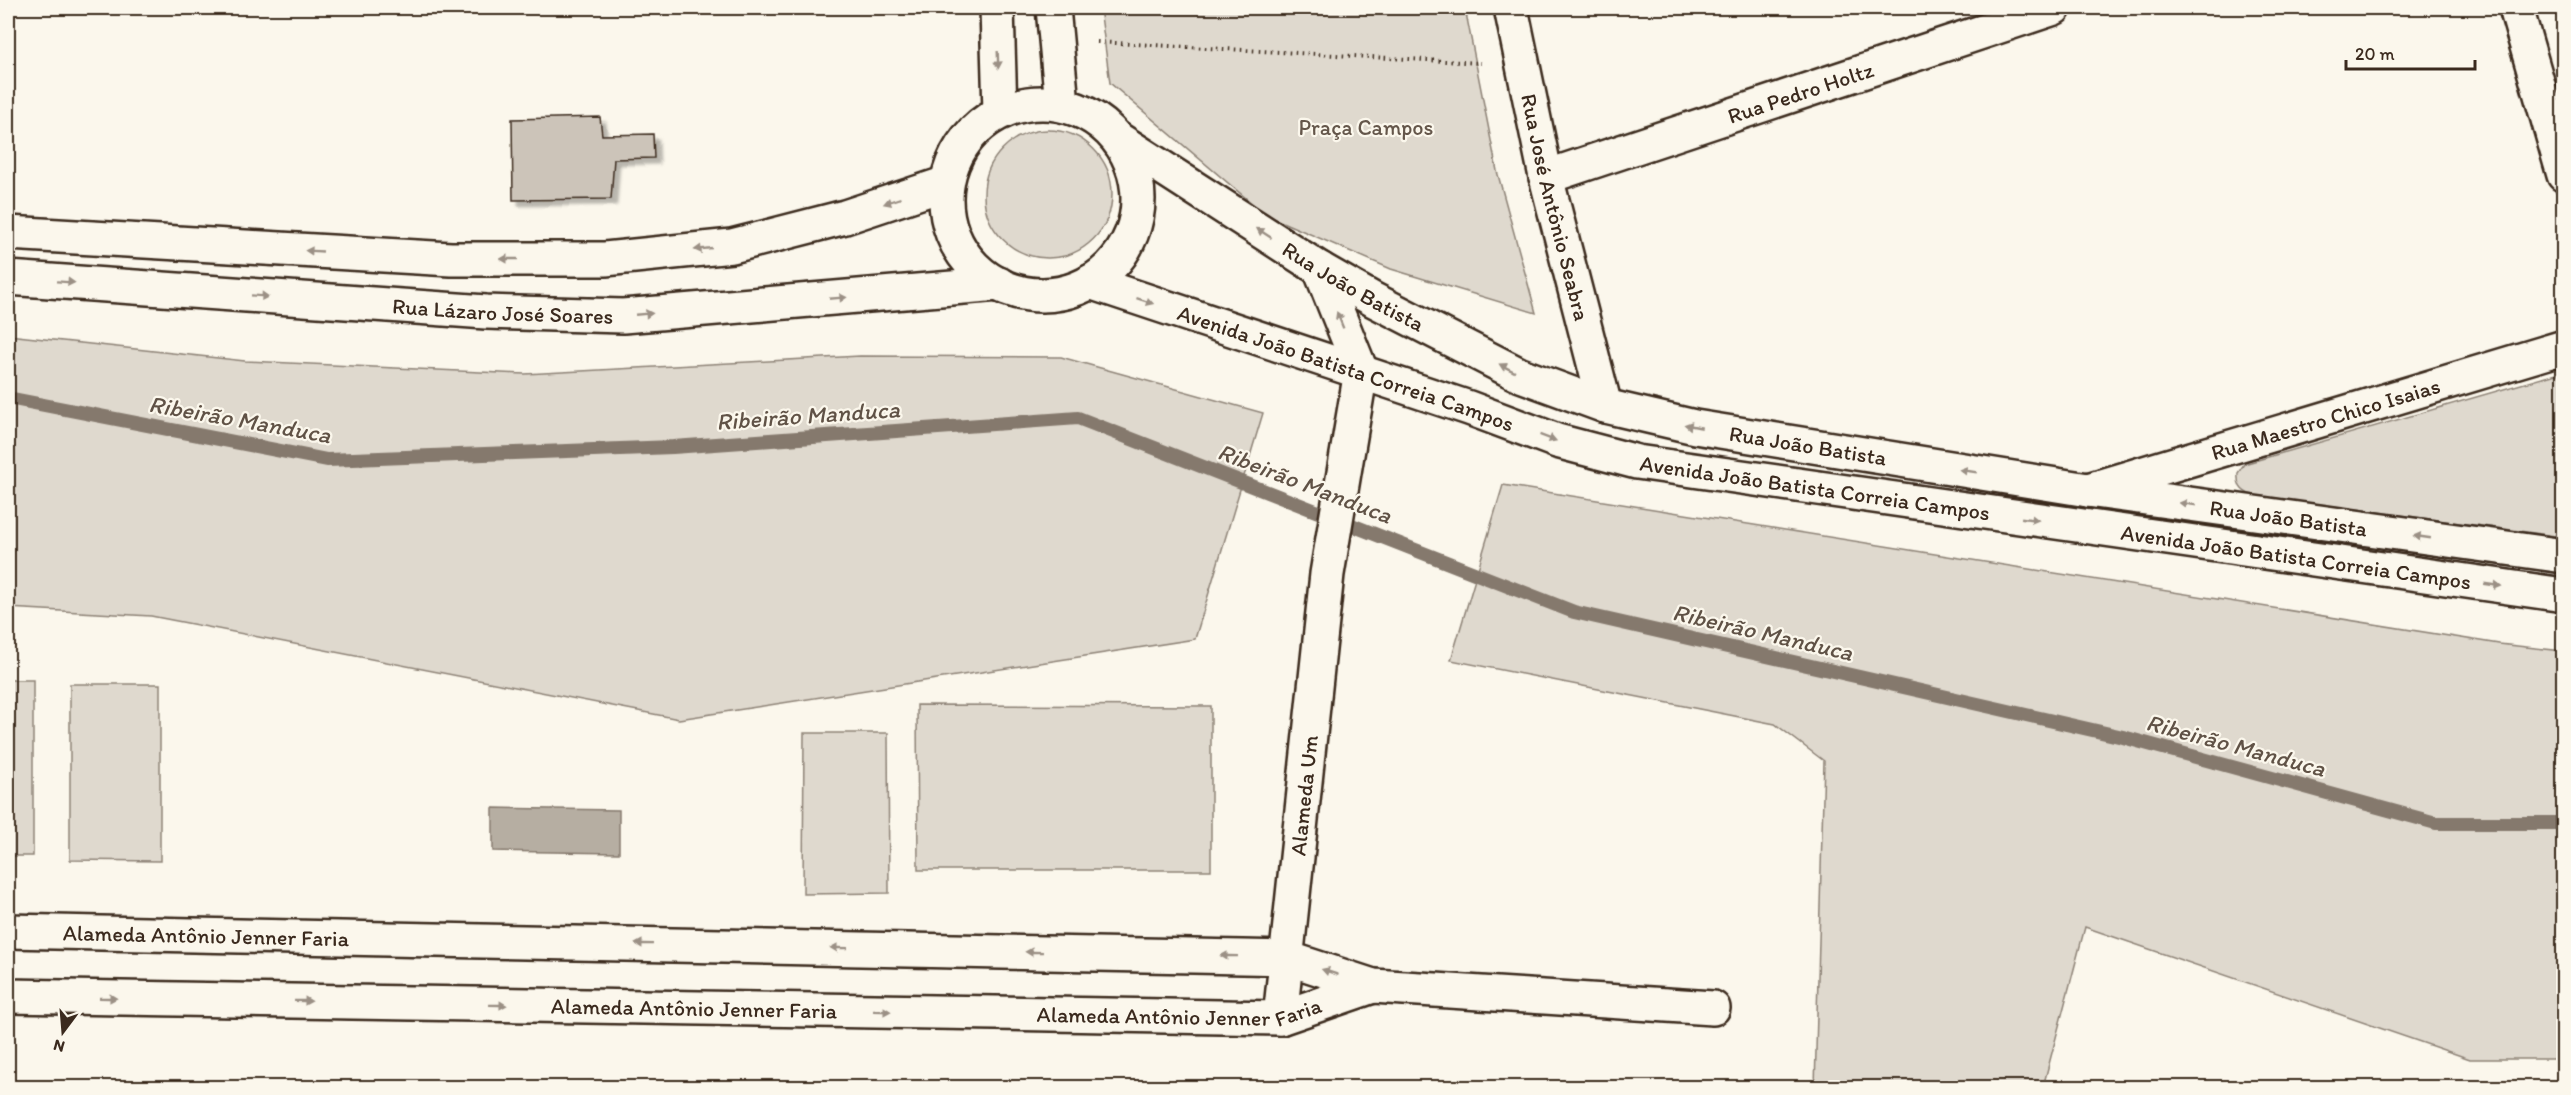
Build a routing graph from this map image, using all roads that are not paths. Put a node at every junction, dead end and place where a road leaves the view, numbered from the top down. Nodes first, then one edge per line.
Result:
1 (996, 8) edge
2 (1053, 8) edge
3 (1511, 8) edge
4 (2054, 8) edge
5 (2516, 8) edge
6 (1062, 104) junction
7 (1000, 112) junction
8 (1118, 139) junction
9 (2564, 175) edge
10 (1546, 177) junction
11 (947, 183) junction
12 (8, 233) edge
13 (1320, 268) junction
14 (8, 278) edge
15 (1090, 282) junction
16 (999, 284) junction
17 (2564, 347) edge
18 (1361, 371) junction
19 (1605, 406) junction
20 (2088, 490) junction
21 (2564, 556) edge
22 (2564, 595) edge
23 (8, 931) edge
24 (1287, 958) junction
25 (1373, 986) junction
26 (8, 996) edge
27 (1713, 1008) dead end
28 (1280, 1018) junction

1 -> 7 main road
2 - 6 main road
3 - 10 main road, Rua José Antônio Seabra
4 - 10 main road, Rua Pedro Holtz
5 - 9 main road
6 - 7 main road
6 - 8 main road
7 - 11 main road
13 -> 8 main road, Rua João Batista
8 - 15 main road
10 - 19 main road, Rua José Antônio Seabra
11 -> 12 main road
11 - 16 main road
18 -> 13 main road
19 -> 13 main road, Rua João Batista
14 -> 16 main road, Rua Lázaro José Soares
15 - 16 main road
15 -> 18 main road, Avenida João Batista Correia Campos
17 - 20 main road, Rua Maestro Chico Isaias
18 -> 22 main road, Avenida João Batista Correia Campos
18 - 24 main road, Alameda Um
20 -> 19 main road, Rua João Batista
21 -> 20 main road, Rua João Batista
24 -> 23 main road, Alameda Antônio Jenner Faria
25 -> 24 main road, Alameda Antônio Jenner Faria
24 - 28 main road, Alameda Um
25 - 27 main road, Alameda Antônio Jenner Faria
25 - 28 main road, Alameda Antônio Jenner Faria
26 -> 28 main road, Alameda Antônio Jenner Faria

